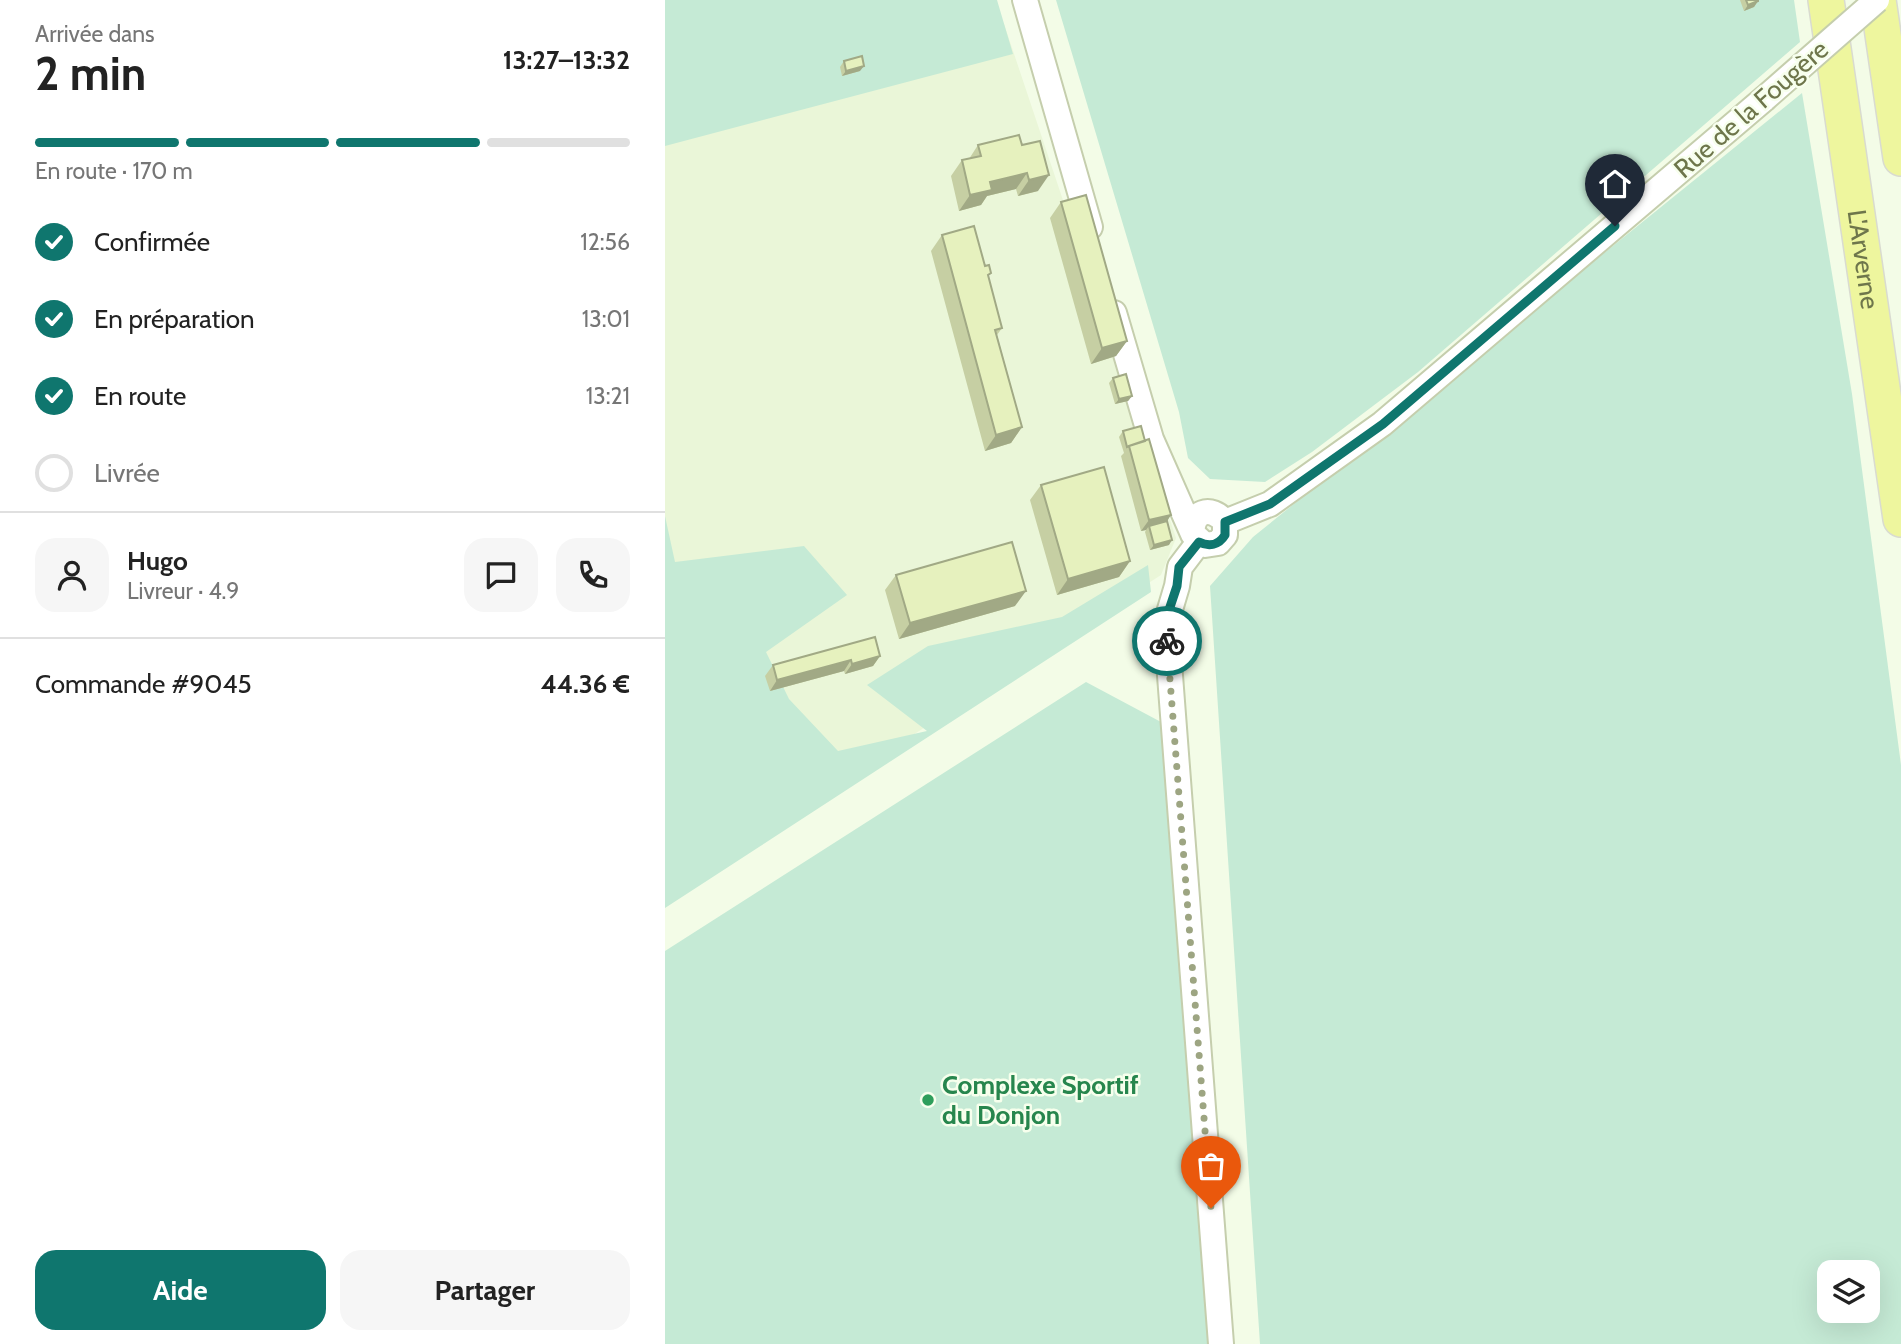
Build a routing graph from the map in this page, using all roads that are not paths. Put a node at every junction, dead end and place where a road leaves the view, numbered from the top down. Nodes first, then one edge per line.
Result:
1 (1025, 0) edge
2 (1826, 0) edge
3 (1878, 0) edge
4 (1901, 158) edge
5 (1097, 253) edge
6 (1109, 293) edge
7 (1901, 519) edge
8 (1196, 538) junction
9 (1221, 1344) edge

1 - 5 street
2 - 7 highway, L'Arverne
3 - 4 highway
3 - 8 street, Rue de la Fougère, bridge
6 - 8 street
8 - 9 street

